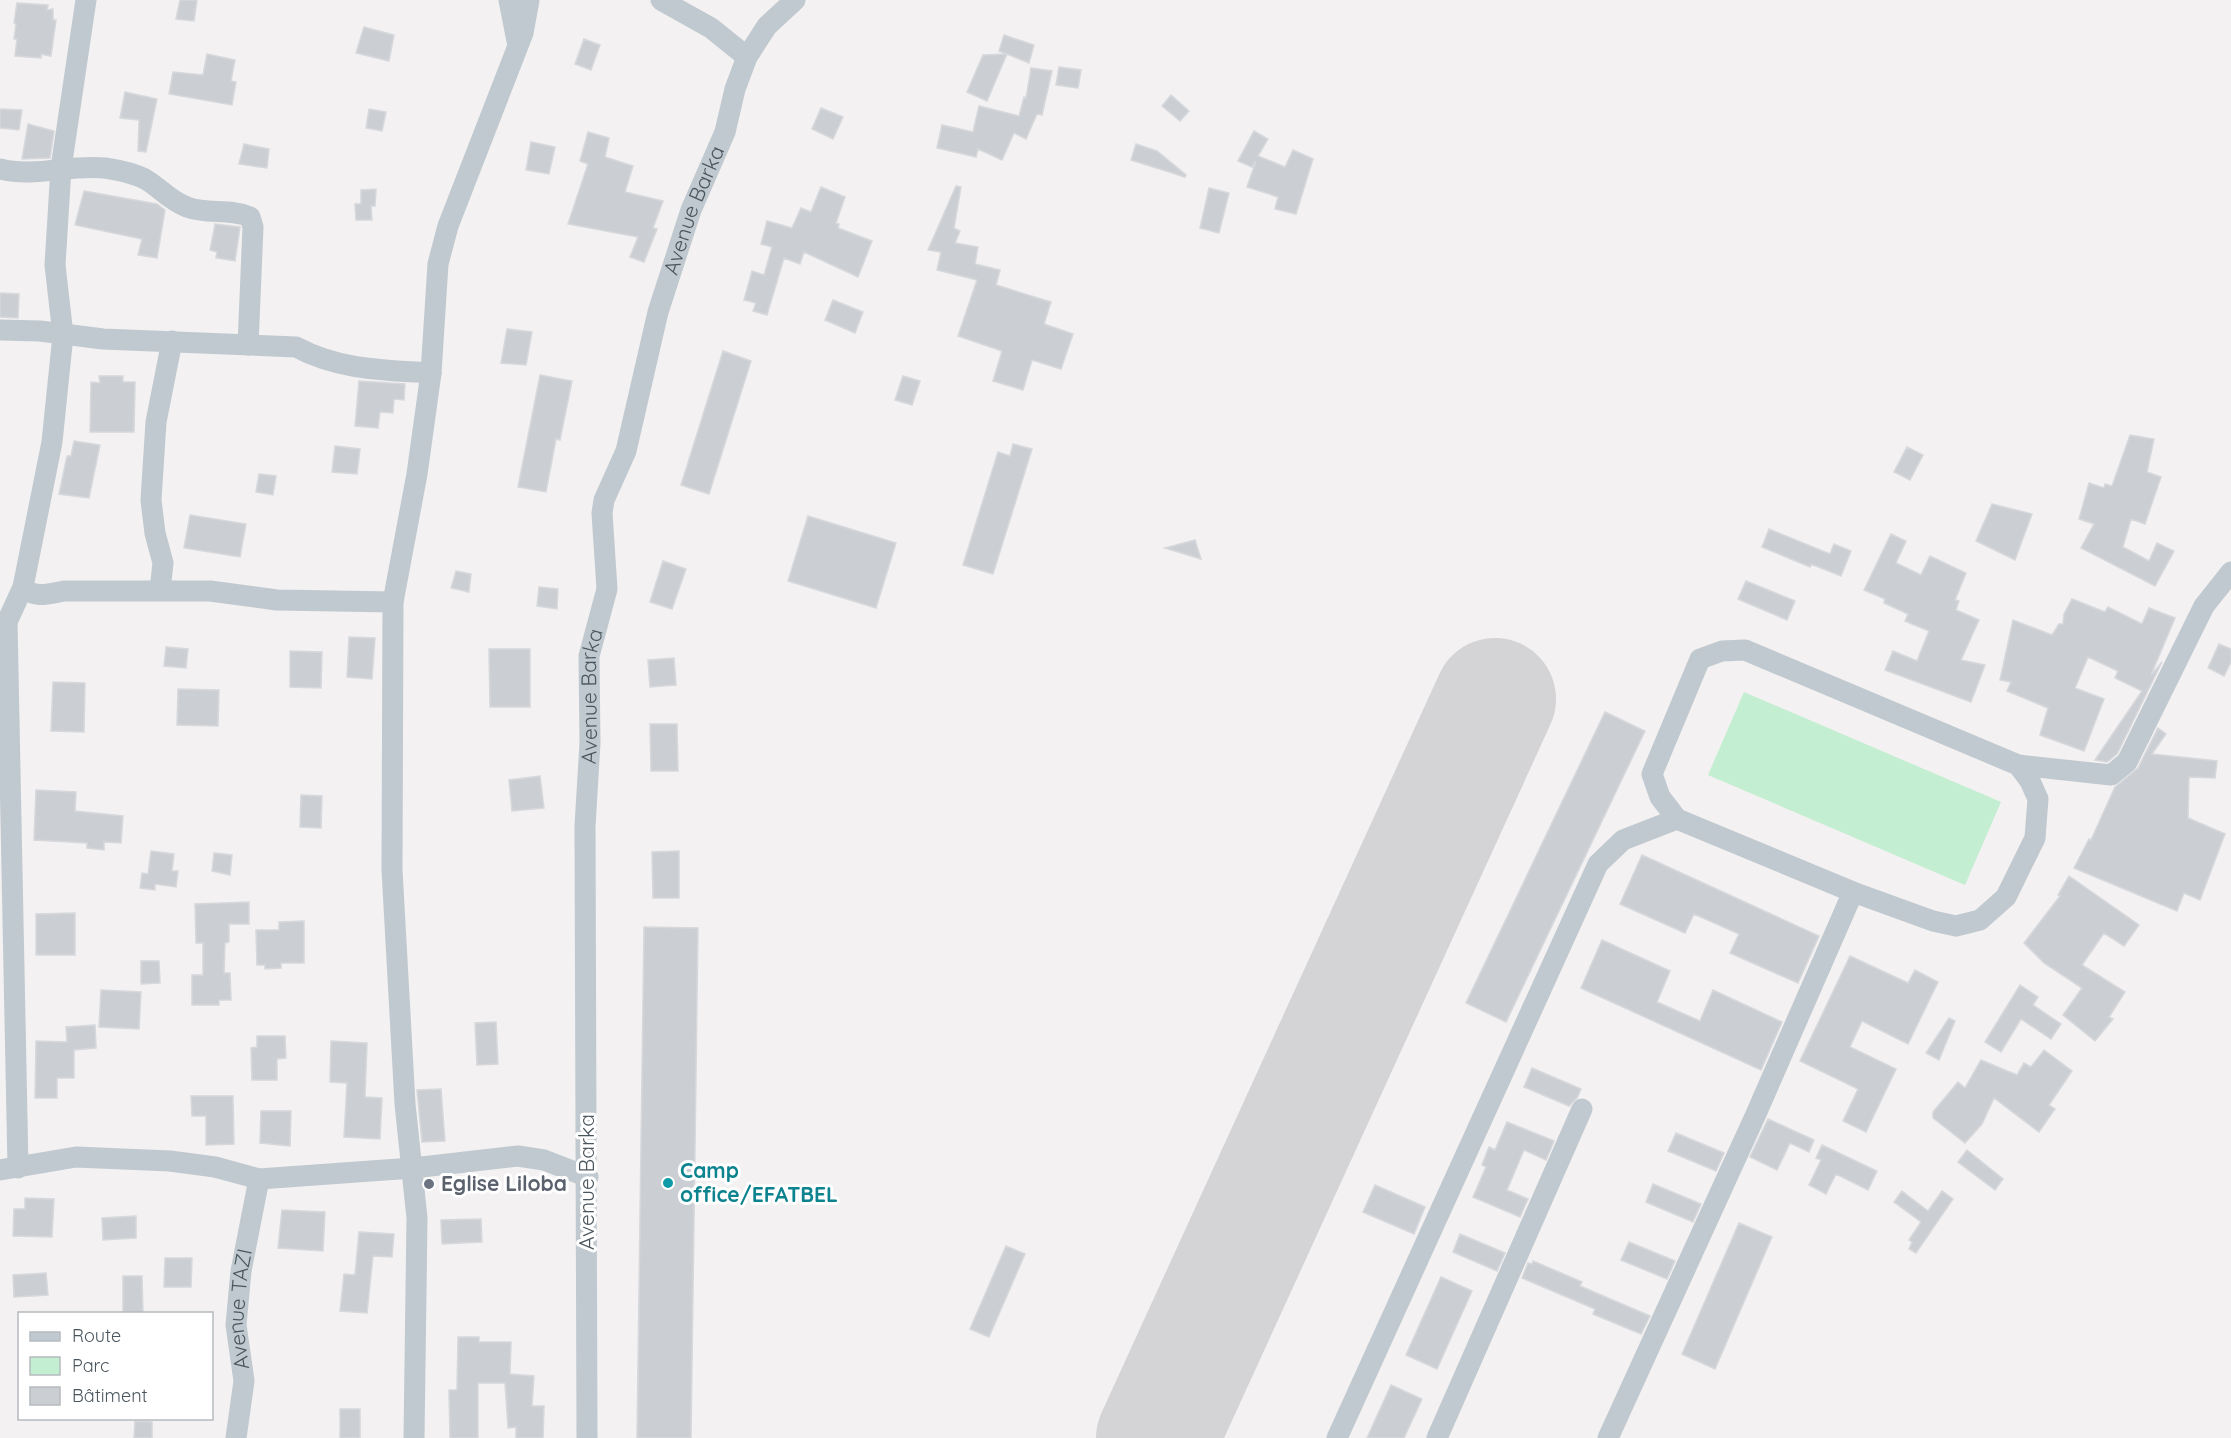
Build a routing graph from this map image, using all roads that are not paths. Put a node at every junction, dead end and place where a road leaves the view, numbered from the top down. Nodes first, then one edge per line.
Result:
1 (86, 0) edge
2 (509, 0) edge
3 (529, 0) edge
4 (661, 0) edge
5 (795, 0) edge
6 (518, 45) junction
7 (747, 57) junction
8 (62, 168) junction
9 (0, 169) edge
10 (0, 330) edge
11 (63, 335) junction
12 (172, 341) junction
13 (248, 345) junction
14 (431, 373) junction
15 (2231, 572) edge
16 (23, 587) junction
17 (160, 590) junction
18 (393, 602) junction
19 (2018, 765) junction
20 (1677, 819) junction
21 (1853, 892) junction
22 (1582, 1109) dead end
23 (413, 1168) junction
24 (9, 1169) edge
25 (588, 1177) junction
26 (259, 1179) junction
27 (236, 1438) edge
28 (414, 1438) edge
29 (587, 1438) edge
30 (1337, 1438) edge
31 (1437, 1438) edge
32 (1608, 1438) edge

1 - 8 street
2 - 6 street
3 - 6 street
4 - 7 street
5 - 7 street, Avenue Barka
6 - 14 street
7 - 25 street, Avenue Barka
8 - 9 street
8 - 11 street
8 - 13 street
10 - 11 street
11 - 12 street
11 - 16 street
12 - 13 street
12 - 17 street
13 - 14 street
14 - 18 street
15 - 19 street
16 - 17 street
16 - 24 street
17 - 18 street
18 - 23 street
19 - 20 street
19 - 21 street
20 - 21 street
20 - 30 street
21 - 32 street
22 - 31 street
23 - 25 street
23 - 26 street
23 - 28 street
24 - 26 street
25 - 29 street, Avenue Barka
26 - 27 street, Avenue TAZI

